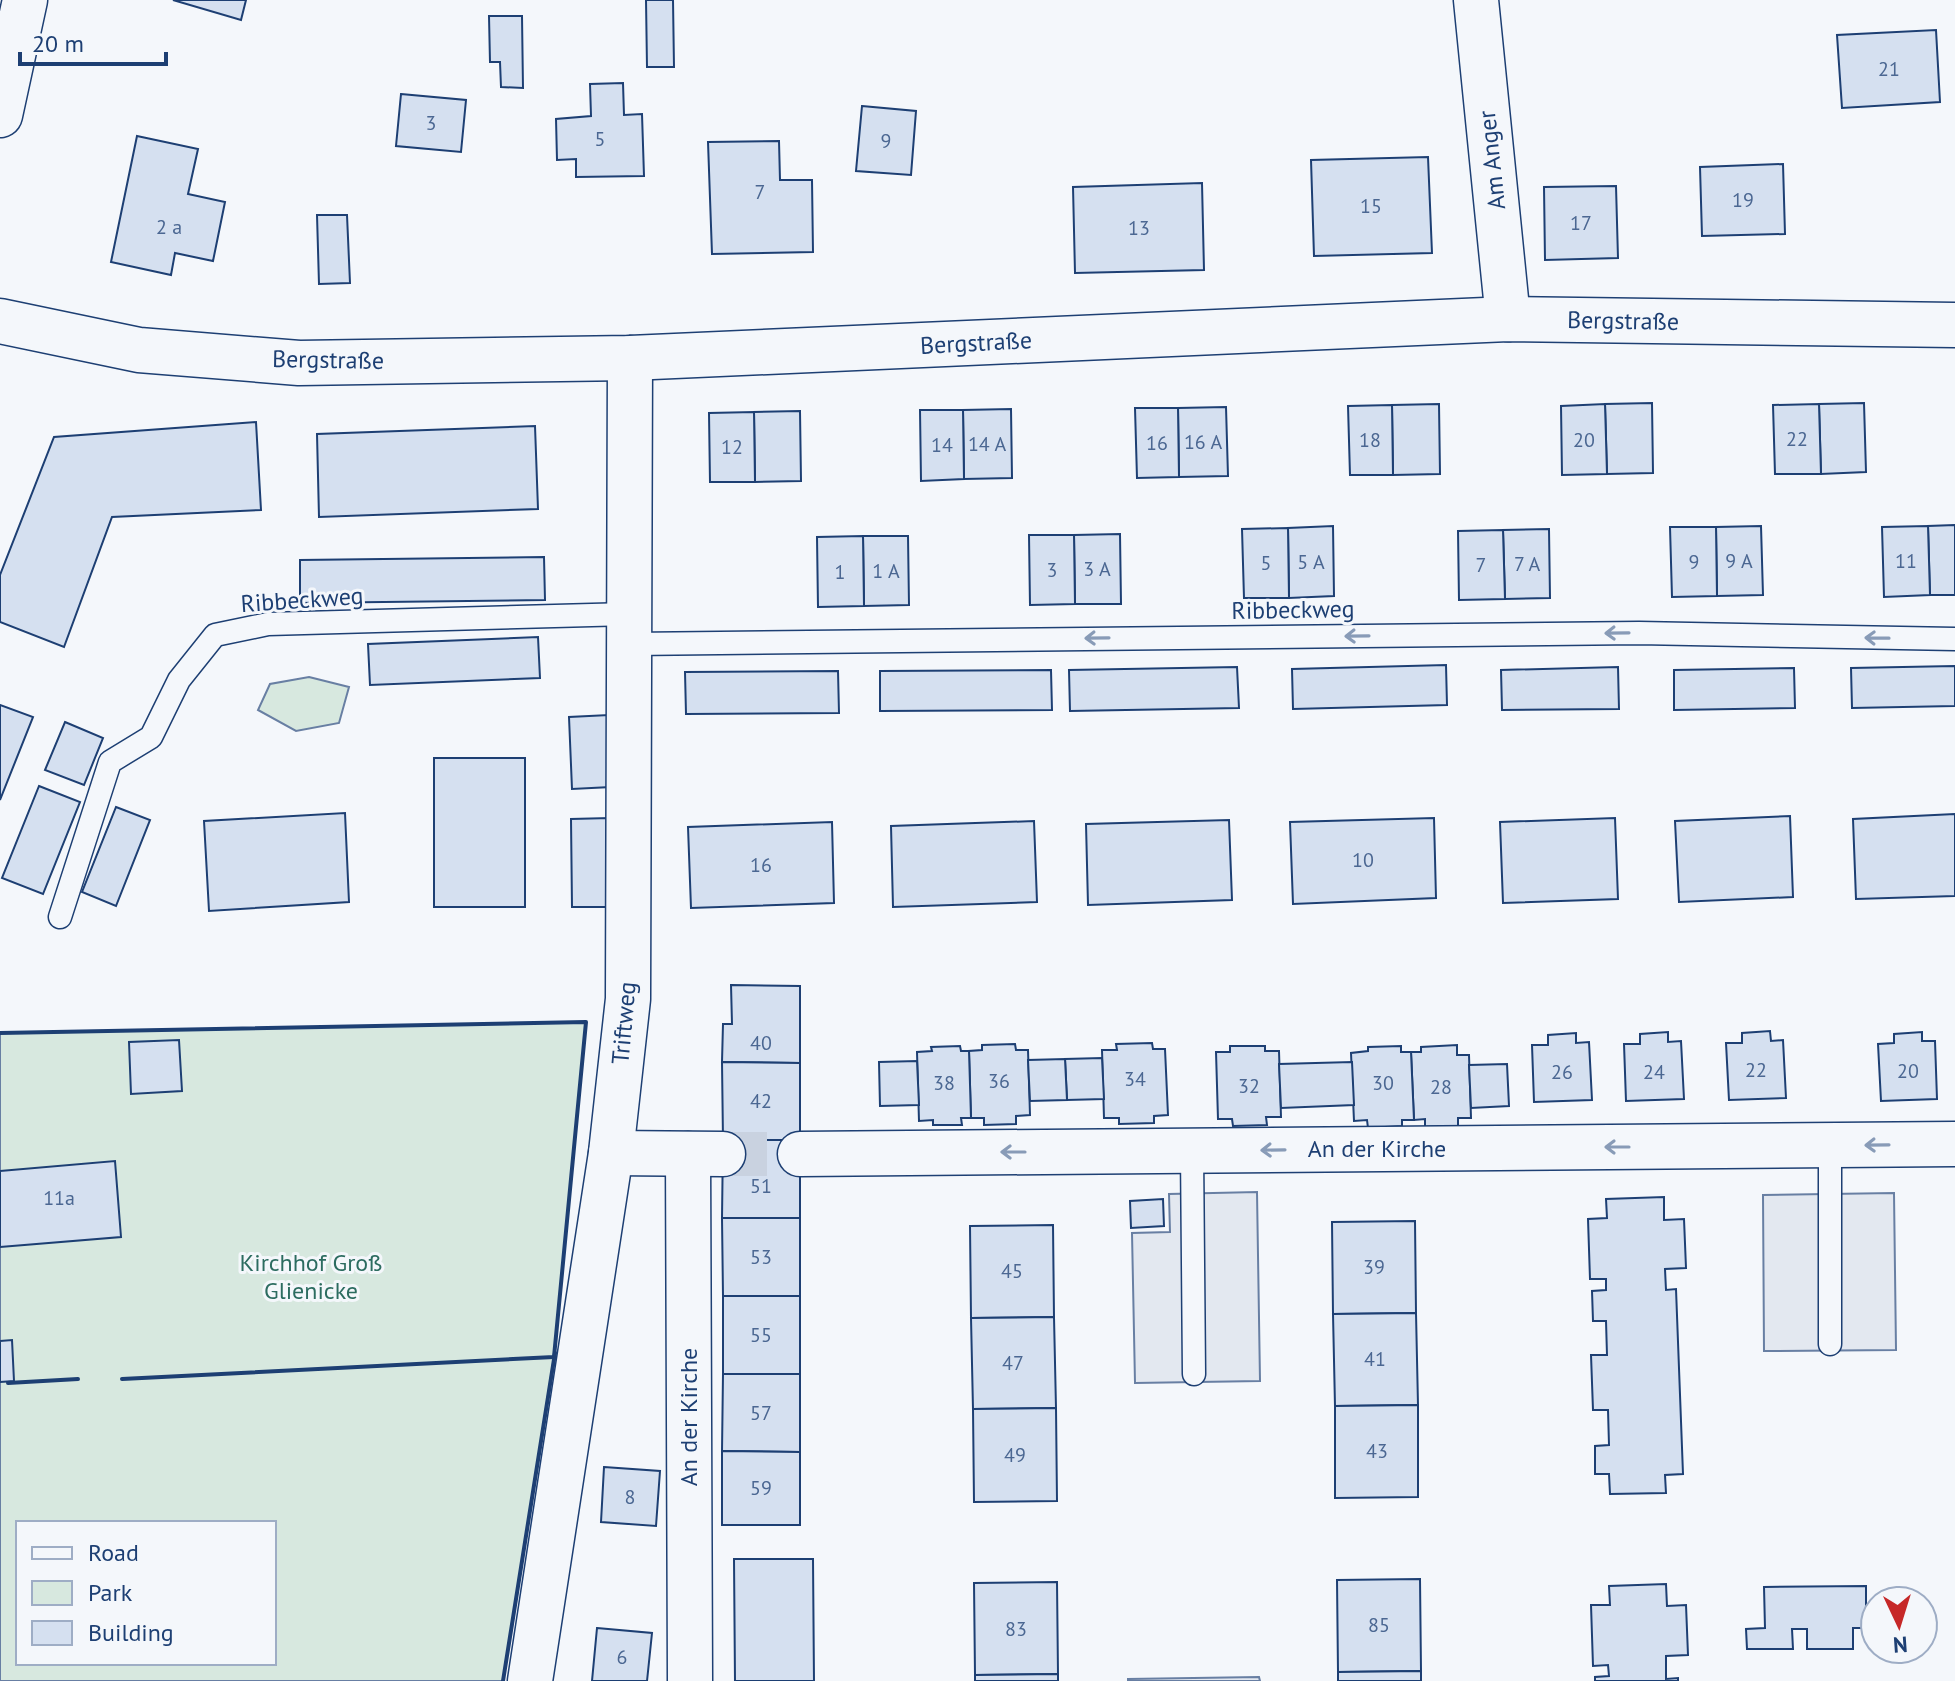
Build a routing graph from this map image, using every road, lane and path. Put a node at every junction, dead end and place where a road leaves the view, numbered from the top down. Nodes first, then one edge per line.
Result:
1 (25, 0) edge
2 (1476, 0) edge
3 (0, 115) edge
4 (1508, 319) junction
5 (0, 321) edge
6 (1955, 325) edge
7 (630, 358) junction
8 (630, 629) junction
9 (1955, 639) edge
10 (60, 917) dead end
11 (1955, 1144) edge
12 (1830, 1145) junction
13 (1192, 1151) junction
14 (611, 1153) junction
15 (800, 1154) tunnel mouth
16 (1830, 1344) dead end
17 (1194, 1374) dead end
18 (530, 1681) edge
19 (690, 1681) edge

1 - 3 street
2 - 4 street, Am Anger
4 - 6 street, Bergstraße
4 - 7 street, Bergstraße
5 - 7 street, Bergstraße
7 - 8 street, Triftweg
9 -> 8 lane, Ribbeckweg
8 - 10 lane, Ribbeckweg
8 - 14 street, Triftweg
11 -> 12 street, An der Kirche
12 -> 13 street, An der Kirche
12 - 16 lane
13 -> 15 street, An der Kirche
13 - 17 lane
14 - 18 street, Triftweg
14 - 19 street, An der Kirche

